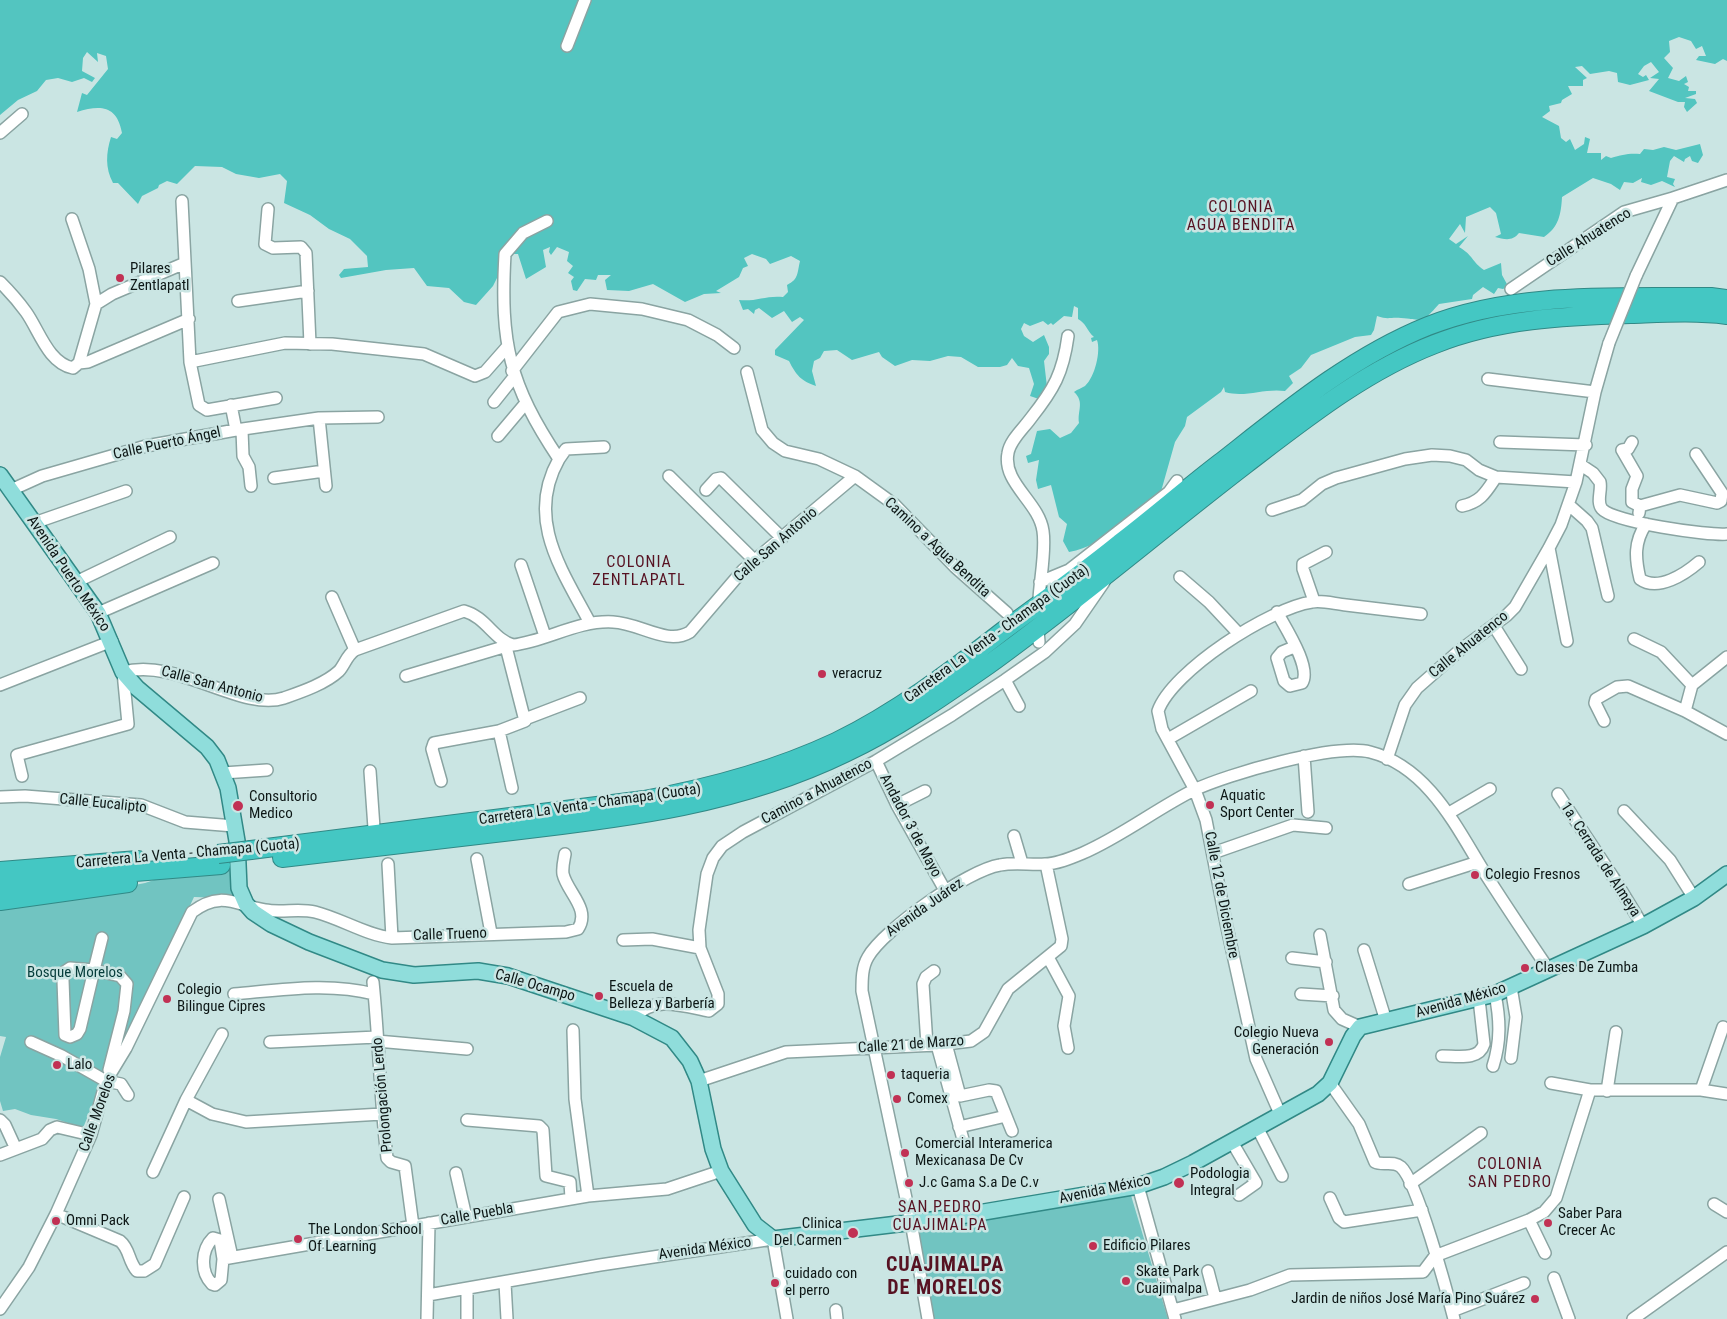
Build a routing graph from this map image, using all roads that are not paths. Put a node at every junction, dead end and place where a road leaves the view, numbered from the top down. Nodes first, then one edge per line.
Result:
1 (585, 0) edge
2 (567, 46) dead end
3 (22, 114) dead end
4 (0, 133) edge
5 (1727, 180) edge
6 (1673, 198) junction
7 (182, 201) dead end
8 (268, 210) dead end
9 (72, 219) dead end
10 (546, 221) dead end
11 (185, 263) junction
12 (0, 282) edge
13 (1511, 289) dead end
14 (308, 291) junction
15 (1727, 299) edge
16 (238, 301) dead end
17 (96, 304) junction
18 (1727, 316) edge
19 (188, 319) junction
20 (1068, 336) dead end
21 (310, 344) junction
22 (507, 347) junction
23 (734, 348) dead end
24 (190, 362) junction
25 (79, 363) junction
26 (747, 372) dead end
27 (513, 374) junction
28 (1488, 379) dead end
29 (1596, 392) junction
30 (276, 398) dead end
31 (494, 402) dead end
32 (525, 404) junction
33 (231, 405) junction
34 (378, 418) dead end
35 (320, 422) junction
36 (239, 430) junction
37 (498, 436) dead end
38 (1500, 442) dead end
39 (1632, 442) dead end
40 (1586, 446) junction
41 (604, 447) dead end
42 (1696, 454) dead end
43 (559, 459) junction
44 (1581, 465) junction
45 (324, 471) junction
46 (0, 475) edge
47 (669, 476) dead end
48 (855, 476) junction
49 (1496, 476) junction
50 (274, 478) dead end
51 (1177, 481) dead end
52 (1576, 482) junction
53 (251, 486) dead end
54 (326, 486) dead end
55 (11, 490) junction
56 (126, 490) dead end
57 (706, 490) dead end
58 (1569, 505) junction
59 (1462, 506) dead end
60 (1640, 506) junction
61 (1272, 510) dead end
62 (34, 523) junction
63 (1641, 523) junction
64 (1727, 534) edge
65 (170, 537) dead end
66 (782, 538) junction
67 (1549, 548) junction
68 (1326, 552) dead end
69 (754, 560) junction
70 (1699, 562) dead end
71 (213, 563) dead end
72 (521, 565) dead end
73 (1108, 575) junction
74 (1180, 577) dead end
75 (76, 582) junction
76 (1040, 582) junction
77 (1608, 596) dead end
78 (332, 597) dead end
79 (1039, 599) dead end
80 (1314, 601) junction
81 (1007, 612) dead end
82 (1277, 612) junction
83 (98, 614) junction
84 (1421, 614) dead end
85 (590, 623) junction
86 (1494, 626) junction
87 (1239, 634) junction
88 (545, 636) junction
89 (1634, 639) dead end
90 (112, 641) junction
91 (1567, 641) dead end
92 (506, 644) junction
93 (1294, 647) dead end
94 (355, 650) junction
95 (1727, 657) edge
96 (1520, 669) dead end
97 (123, 672) junction
98 (406, 676) dead end
99 (1005, 680) junction
100 (0, 685) edge
101 (1692, 685) junction
102 (1251, 691) dead end
103 (580, 698) dead end
104 (1019, 706) dead end
105 (1685, 711) junction
106 (525, 719) junction
107 (1604, 721) dead end
108 (499, 731) junction
109 (1727, 734) edge
110 (1168, 739) junction
111 (1304, 756) junction
112 (1387, 759) junction
113 (876, 761) junction
114 (267, 770) dead end
115 (370, 771) dead end
116 (223, 772) junction
117 (22, 776) dead end
118 (441, 781) dead end
119 (512, 788) dead end
120 (1490, 789) dead end
121 (1195, 790) junction
122 (925, 791) dead end
123 (1558, 794) dead end
124 (0, 797) edge
125 (897, 805) junction
126 (1624, 811) dead end
127 (1308, 812) dead end
128 (1449, 813) junction
129 (234, 826) junction
130 (374, 828) dead end
131 (1326, 828) dead end
132 (1014, 836) dead end
133 (1213, 853) junction
134 (565, 854) dead end
135 (252, 856) junction
136 (220, 859) junction
137 (477, 859) dead end
138 (1478, 862) junction
139 (388, 864) dead end
140 (1022, 864) junction
141 (1046, 864) junction
142 (185, 868) junction
143 (0, 870) edge
144 (1727, 874) edge
145 (0, 883) edge
146 (1408, 884) dead end
147 (946, 892) junction
148 (1694, 898) junction
149 (0, 901) edge
150 (246, 904) junction
151 (1643, 926) junction
152 (491, 933) junction
153 (1320, 935) dead end
154 (102, 938) dead end
155 (392, 938) junction
156 (623, 940) dead end
157 (700, 948) junction
158 (1364, 950) dead end
159 (1048, 957) junction
160 (1292, 958) dead end
161 (1326, 962) junction
162 (94, 970) junction
163 (1549, 970) junction
164 (934, 971) dead end
165 (1511, 987) junction
166 (234, 994) dead end
167 (1301, 994) dead end
168 (1495, 994) junction
169 (1333, 996) junction
170 (1479, 999) junction
171 (634, 1018) junction
172 (1386, 1021) junction
173 (1360, 1027) junction
174 (1722, 1027) dead end
175 (573, 1030) dead end
176 (1616, 1032) dead end
177 (222, 1034) dead end
178 (377, 1039) junction
179 (31, 1042) dead end
180 (270, 1042) dead end
181 (936, 1045) junction
182 (875, 1048) junction
183 (1068, 1048) dead end
184 (466, 1049) dead end
185 (1442, 1056) dead end
186 (1511, 1058) dead end
187 (1492, 1066) dead end
188 (699, 1080) junction
189 (106, 1081) junction
190 (1550, 1083) dead end
191 (1330, 1084) junction
192 (1590, 1090) junction
193 (1701, 1090) junction
194 (1607, 1091) junction
195 (1727, 1094) edge
196 (128, 1095) dead end
197 (186, 1100) junction
198 (382, 1114) junction
199 (1006, 1116) junction
200 (1281, 1116) junction
201 (0, 1120) edge
202 (467, 1120) dead end
203 (959, 1127) junction
204 (1258, 1129) junction
205 (1012, 1131) dead end
206 (1481, 1133) dead end
207 (91, 1135) junction
208 (1232, 1142) junction
209 (964, 1143) dead end
210 (16, 1149) junction
211 (0, 1155) edge
212 (721, 1171) junction
213 (153, 1172) dead end
214 (456, 1173) dead end
215 (1282, 1176) dead end
216 (1410, 1184) junction
217 (1138, 1186) junction
218 (1239, 1194) dead end
219 (588, 1196) junction
220 (184, 1197) dead end
221 (1330, 1198) dead end
222 (219, 1199) dead end
223 (571, 1199) junction
224 (1714, 1204) dead end
225 (1422, 1210) junction
226 (1727, 1212) edge
227 (56, 1214) junction
228 (466, 1216) junction
229 (1530, 1220) junction
230 (910, 1222) junction
231 (429, 1223) junction
232 (413, 1226) junction
233 (773, 1239) junction
234 (1727, 1252) edge
235 (1545, 1253) dead end
236 (1435, 1256) junction
237 (1208, 1271) dead end
238 (1554, 1278) dead end
239 (505, 1282) junction
240 (1524, 1283) dead end
241 (467, 1289) junction
242 (428, 1295) junction
243 (1215, 1298) junction
244 (0, 1308) edge
245 (1174, 1315) edge
246 (1453, 1315) edge
247 (427, 1319) edge
248 (467, 1319) edge
249 (507, 1319) edge
250 (786, 1319) edge
251 (928, 1319) edge
252 (1569, 1319) edge
253 (1637, 1319) edge

1 - 2 street
3 - 4 street
5 - 6 street
6 - 13 street, Calle Ahuatenco
6 - 29 street, Calle Ahuatenco, bridge
7 - 11 street
8 - 14 street
9 - 17 street
10 - 22 street
11 - 17 street
11 - 19 street
12 - 25 street
14 - 16 street
14 - 21 street
15 - 135 highway, Carretera La Venta - Chamapa (Cuota)
17 - 25 street
18 - 73 highway, Carretera La Venta - Chamapa (Cuota)
19 - 24 street
19 - 25 street
20 - 76 street
21 - 22 street
21 - 24 street
22 - 27 street
23 - 27 street
24 - 33 street
26 - 48 street, Camino a Agua Bendita
27 - 31 street
27 - 32 street
28 - 29 street
29 - 40 street, Calle Ahuatenco
30 - 33 street
32 - 37 street
32 - 43 street
33 - 36 street
34 - 35 street, Calle Puerto Ángel
35 - 36 street, Calle Puerto Ángel
35 - 45 street
36 - 53 street
36 - 55 street, Calle Puerto Ángel
38 - 40 street
39 - 60 street
40 - 44 street, Calle Ahuatenco
41 - 43 street
42 - 60 street
43 - 85 street
44 - 52 street, Calle Ahuatenco
44 - 63 street
45 - 50 street
45 - 54 street
46 - 55 main road, Avenida Puerto México
47 - 69 street
48 - 66 street, Calle San Antonio
48 - 81 street, Camino a Agua Bendita
49 - 52 street
49 - 59 street
49 - 61 street
51 - 76 street
52 - 58 street, Calle Ahuatenco
55 - 62 main road, Avenida Puerto México
56 - 62 street
57 - 66 street
58 - 67 street, Calle Ahuatenco
58 - 77 street
60 - 63 street
62 - 75 main road, Avenida Puerto México
63 - 64 street
63 - 70 street
65 - 75 street
66 - 69 street, Calle San Antonio
67 - 86 street, Calle Ahuatenco
67 - 91 street
68 - 80 street
69 - 85 street, Calle San Antonio
71 - 83 street
72 - 88 street
73 - 99 street, Camino a Ahuatenco
73 - 135 highway, Carretera La Venta - Chamapa (Cuota)
74 - 87 street
75 - 83 main road, Avenida Puerto México
76 - 79 street
78 - 94 street
80 - 82 street, Calle 12 de Diciembre
80 - 84 street, Calle 12 de Diciembre
82 - 87 street, Calle 12 de Diciembre
82 - 93 street
83 - 90 main road, Avenida Puerto México
85 - 88 street, Calle San Antonio
86 - 96 street
86 - 112 street, Calle Ahuatenco
87 - 110 street, Calle 12 de Diciembre
88 - 92 street, Calle San Antonio
89 - 101 street
90 - 97 main road, Avenida Puerto México
90 - 100 street
92 - 94 street
92 - 98 street, Calle San Antonio
92 - 106 street
94 - 97 street, Calle San Antonio
95 - 101 street
97 - 116 main road, Avenida Puerto México
97 - 117 street
99 - 104 street
99 - 113 street, Camino a Ahuatenco
101 - 105 street
102 - 110 street
103 - 106 street
105 - 107 street
105 - 109 street
106 - 108 street
108 - 118 street
108 - 119 street
110 - 121 street, Calle 12 de Diciembre
111 - 112 street, Avenida Juárez
111 - 121 street, Avenida Juárez
111 - 127 street
112 - 128 street
113 - 125 street, Andador 3 de Mayo
113 - 157 street, Camino a Ahuatenco
114 - 116 street
115 - 130 street
116 - 129 main road, Avenida Puerto México
120 - 128 street
121 - 133 street, Calle 12 de Diciembre
121 - 141 street, Avenida Juárez
122 - 125 street
123 - 151 street, 1a. Cerrada de Almeya
124 - 129 street, Calle Eucalipto
125 - 147 street, Andador 3 de Mayo
126 - 148 street
128 - 138 street
129 - 150 main road, Avenida Puerto México
131 - 133 street
132 - 140 street
133 - 200 street, Calle 12 de Diciembre
134 - 152 street, Calle Trueno
135 - 136 highway, Carretera La Venta - Chamapa (Cuota), bridge
136 - 142 highway, Carretera La Venta - Chamapa (Cuota)
136 - 143 highway, Carretera La Venta - Chamapa (Cuota)
137 - 152 street
138 - 146 street
138 - 163 street
139 - 155 street
140 - 141 street, Avenida Juárez
140 - 147 street, Avenida Juárez
141 - 159 street, Calle 21 de Marzo
142 - 145 highway, Carretera La Venta - Chamapa (Cuota)
142 - 149 highway
144 - 148 main road, Avenida México
147 - 182 street, Avenida Juárez
148 - 151 main road, Avenida México
150 - 155 street, Calle Trueno
150 - 171 main road, Calle Ocampo
150 - 189 street, Calle Morelos
151 - 163 main road, Avenida México
152 - 155 street, Calle Trueno
153 - 161 street
154 - 162 street
156 - 157 street
157 - 171 street, Camino a Ahuatenco
158 - 172 street
159 - 181 street, Calle 21 de Marzo
159 - 183 street
160 - 161 street
161 - 169 street
162 - 162 street
162 - 189 street
163 - 165 main road, Avenida México
164 - 181 street
165 - 168 main road, Avenida México
165 - 186 street
166 - 178 street, Prolongación Lerdo
167 - 169 street
168 - 170 main road, Avenida México
168 - 187 street
169 - 173 street
170 - 172 main road, Avenida México
170 - 185 street
171 - 188 main road, Calle Ocampo
172 - 173 main road, Avenida México
173 - 191 main road, Avenida México
174 - 193 street
175 - 219 street
176 - 194 street
177 - 197 street
178 - 180 street
178 - 184 street
178 - 198 street, Prolongación Lerdo
179 - 189 street
181 - 182 street, Calle 21 de Marzo
181 - 199 street
181 - 203 street
182 - 188 street, Calle 21 de Marzo
182 - 230 street, Avenida Juárez
188 - 212 main road, Calle Ocampo
189 - 196 street
189 - 207 street, Calle Morelos
190 - 192 street
191 - 200 main road, Avenida México
191 - 216 street
192 - 194 street
192 - 229 street
193 - 194 street
193 - 195 street
197 - 198 street
197 - 213 street
198 - 232 street, Prolongación Lerdo
199 - 203 street
199 - 205 street
200 - 204 main road, Avenida México
201 - 210 street
202 - 223 street
203 - 209 street
204 - 208 main road, Avenida México
204 - 215 street
206 - 216 street
207 - 210 street
207 - 227 street, Calle Morelos
208 - 217 main road, Avenida México
208 - 218 street
210 - 211 street
212 - 219 street, Calle Puebla
212 - 233 main road, Calle Ocampo
214 - 228 street
216 - 225 street
217 - 230 main road, Avenida México
217 - 245 street
219 - 223 street, Calle Puebla
220 - 227 street
221 - 225 street
222 - 232 street, Calle Puebla
223 - 228 street, Calle Puebla
224 - 226 street
225 - 236 street
227 - 244 street, Calle Morelos
228 - 231 street, Calle Puebla
229 - 235 street
229 - 236 street
230 - 233 main road, Avenida México
230 - 251 street, Avenida Juárez
231 - 232 street, Calle Puebla
231 - 242 street
233 - 239 street, Avenida México
233 - 250 street
234 - 253 street
236 - 243 street
236 - 246 street
237 - 243 street
238 - 252 street
239 - 241 street, Avenida México
239 - 249 street
240 - 246 street
241 - 242 street, Avenida México
241 - 248 street
242 - 247 street
243 - 245 street

